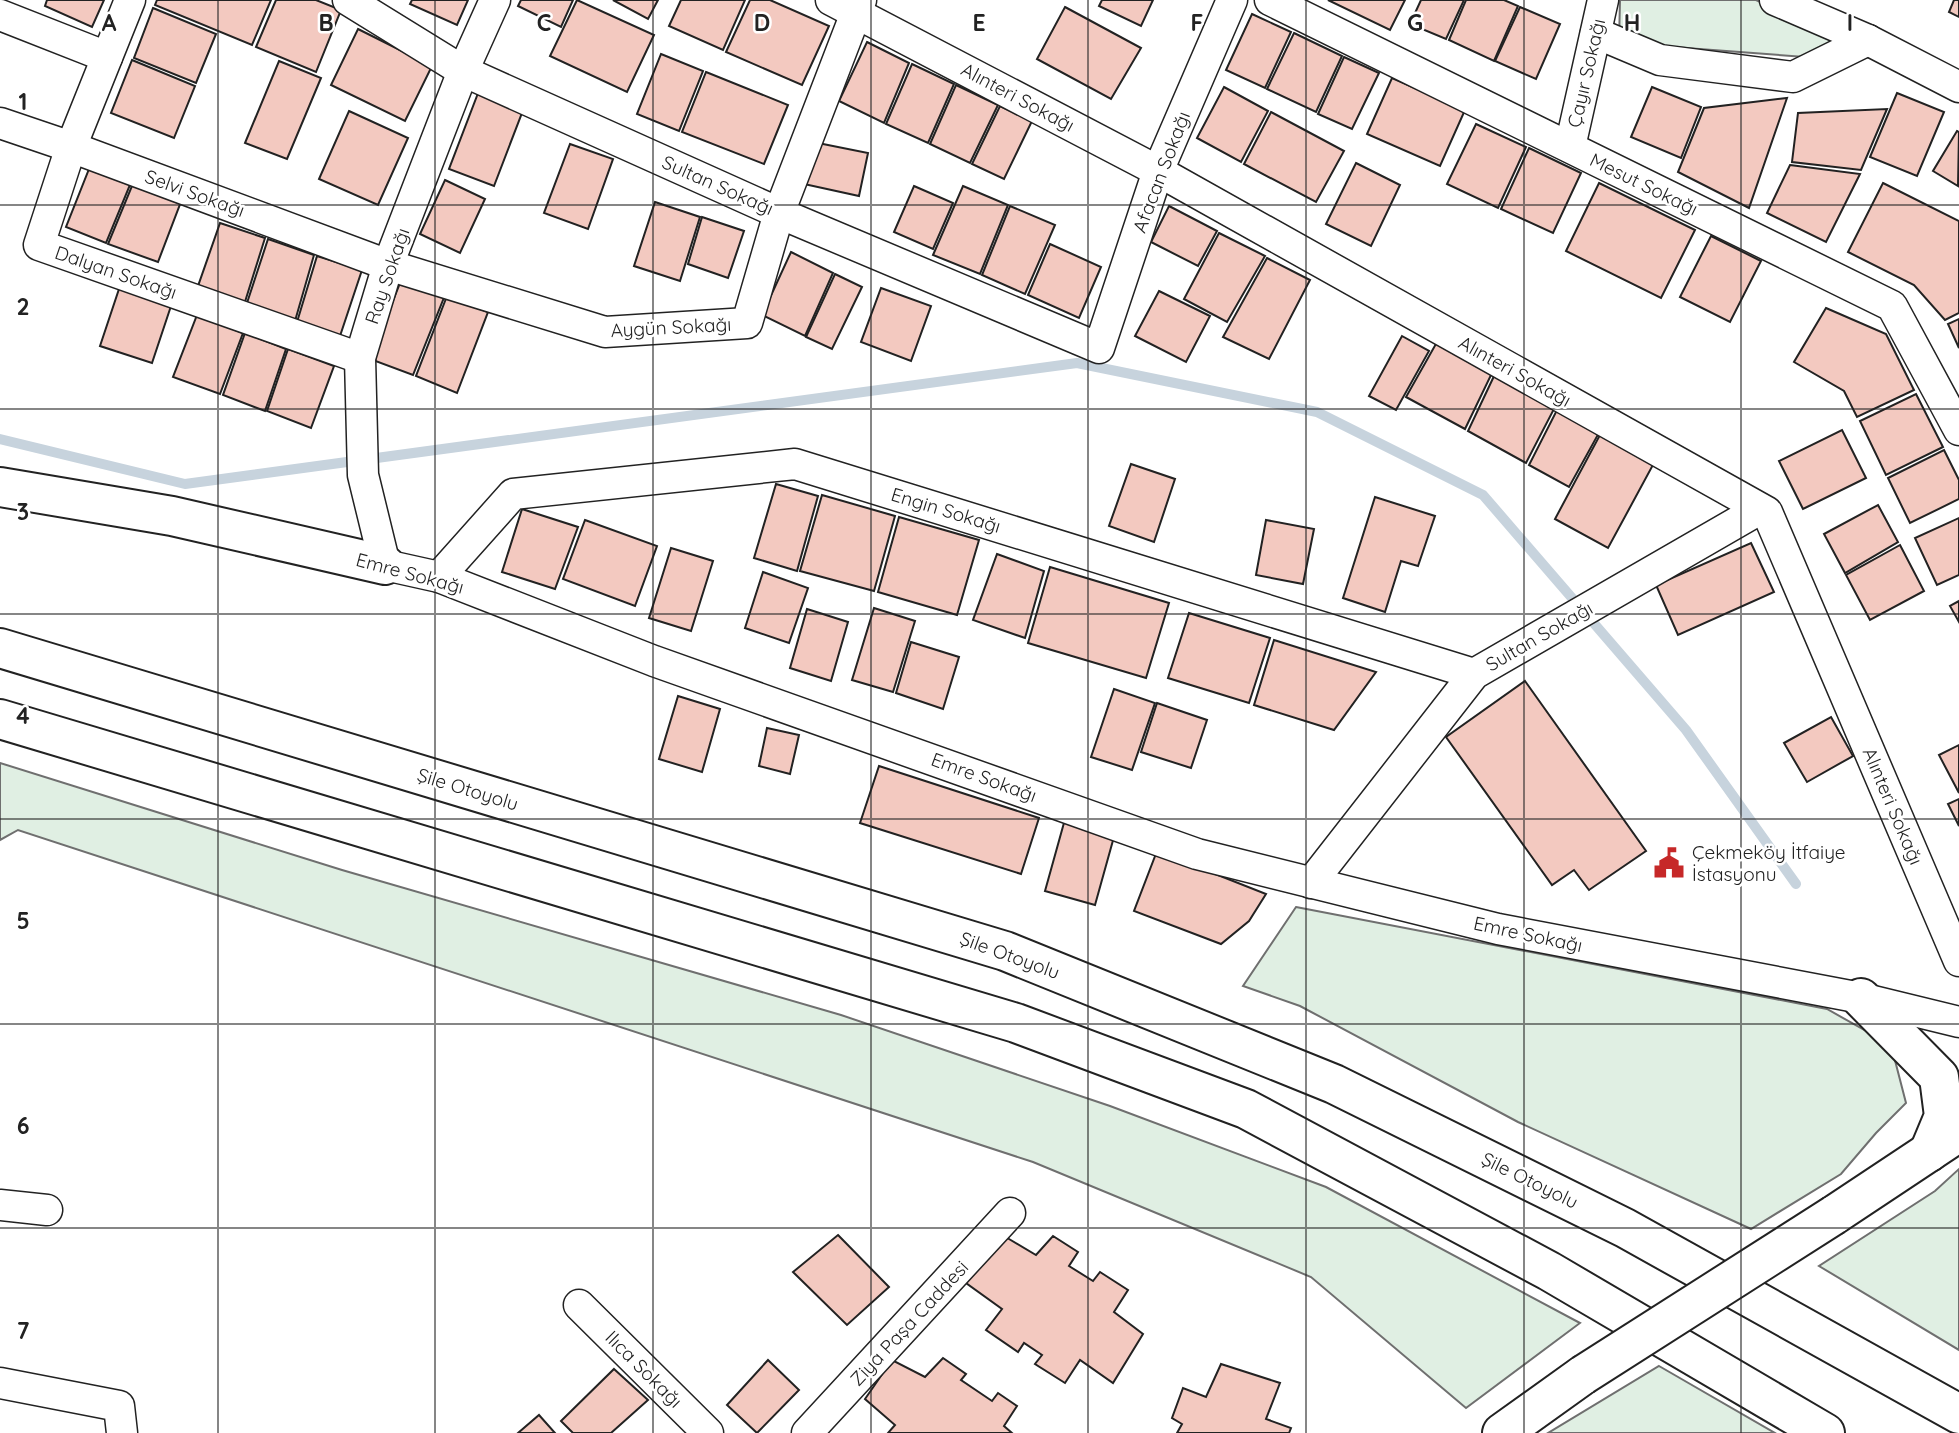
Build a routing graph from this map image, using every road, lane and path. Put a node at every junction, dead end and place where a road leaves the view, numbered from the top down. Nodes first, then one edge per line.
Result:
1 (130, 0) edge
2 (348, 0) edge
3 (495, 0) edge
4 (1232, 0) edge
5 (1270, 0) edge
6 (1603, 0) edge
7 (1775, 0) edge
8 (849, 4) edge
9 (0, 15) edge
10 (1596, 33) junction
11 (1868, 40) junction
12 (107, 57) junction
13 (463, 71) junction
14 (1959, 87) edge
15 (0, 122) edge
16 (71, 146) junction
17 (1570, 147) junction
18 (1158, 171) junction
19 (779, 213) junction
20 (388, 265) junction
21 (1099, 348) joint
22 (359, 358) junction
23 (1959, 430) edge
24 (10, 489) edge
25 (1760, 509) junction
26 (385, 565) junction
27 (439, 577) junction
28 (0, 648) edge
29 (1474, 674) junction
30 (0, 719) edge
31 (1311, 883) junction
32 (1959, 961) edge
33 (1861, 998) junction
34 (1959, 1023) edge
35 (1959, 1129) edge
36 (1929, 1152) junction
37 (0, 1205) edge
38 (47, 1210) dead end
39 (1010, 1213) dead end
40 (579, 1306) dead end
41 (0, 1383) edge
42 (1959, 1414) edge
43 (122, 1433) edge
44 (708, 1433) edge
45 (807, 1433) edge
46 (1502, 1433) edge
47 (1825, 1433) edge

1 - 12 street, Dalyan Sokağı
2 - 13 street, Sultan Sokağı
3 - 13 street, Ray Sokağı
4 - 18 street, Afacan Sokağı
5 - 17 street, Mesut Sokağı
6 - 10 street, Çayır Sokağı
7 - 11 street
8 - 18 street, Alınteri Sokağı
8 - 19 street, Aygün Sokağı
9 - 12 street
10 - 11 street
10 - 17 street, Çayır Sokağı
11 - 14 street
12 - 16 street, Dalyan Sokağı
13 - 19 street, Sultan Sokağı
13 - 20 street, Ray Sokağı
15 - 16 street, Selvi Sokağı
16 - 20 street, Selvi Sokağı
16 - 22 street, Dalyan Sokağı
17 - 23 street, Mesut Sokağı
18 - 21 street, Afacan Sokağı
18 - 25 street, Alınteri Sokağı
19 - 20 street, Aygün Sokağı
19 - 21 street, Sultan Sokağı
20 - 22 street, Ray Sokağı
22 - 26 street, Ray Sokağı
24 - 26 main road, Emre Sokağı
25 - 29 street, Sultan Sokağı
25 - 32 street, Alınteri Sokağı
26 - 27 street, Emre Sokağı
27 - 29 street, Engin Sokağı
27 - 31 street, Emre Sokağı
28 - 42 main road, Şile Otoyolu
29 - 31 street, Sultan Sokağı
30 - 47 main road
31 - 33 street, Emre Sokağı
33 - 34 street, Emre Sokağı
33 - 36 main road
35 - 36 main road
36 - 46 main road, bridge
37 - 38 street
39 - 45 street, Ziya Paşa Caddesi
40 - 44 street, Ilıca Sokağı
41 - 43 street

